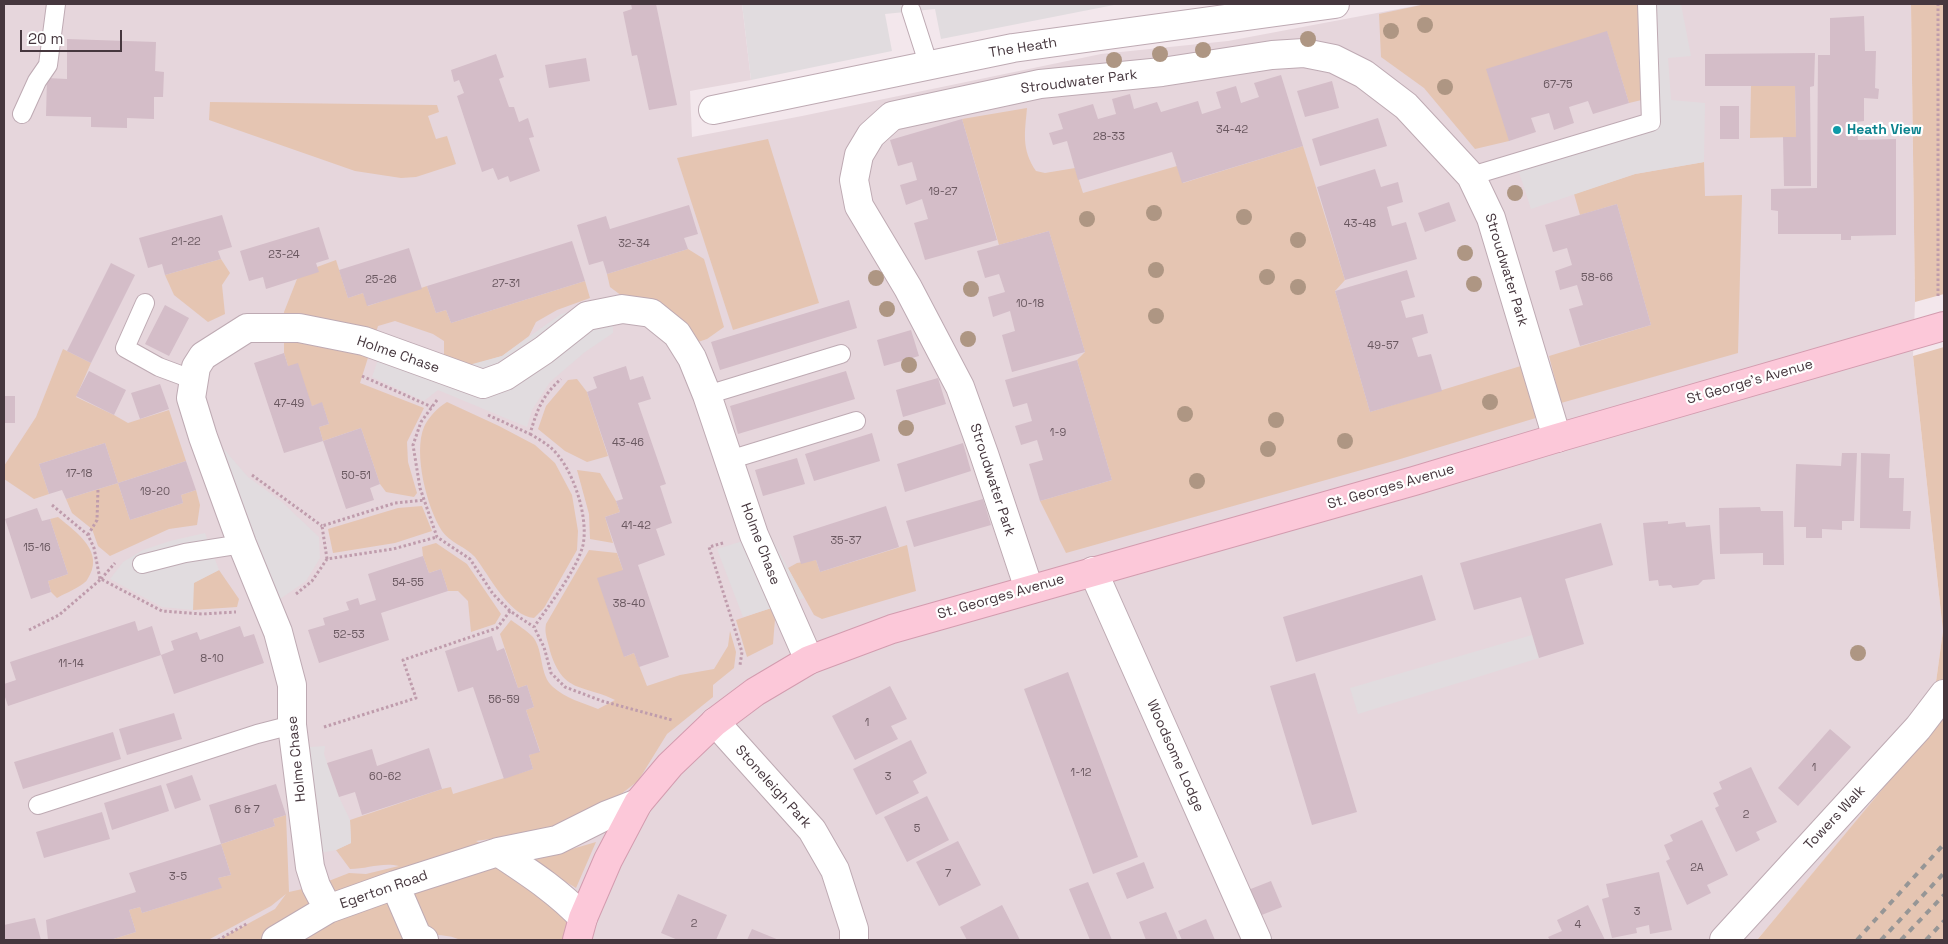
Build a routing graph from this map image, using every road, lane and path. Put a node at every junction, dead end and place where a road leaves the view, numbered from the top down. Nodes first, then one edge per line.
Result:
1 (56, 4) edge
2 (1335, 4) edge
3 (1647, 4) edge
4 (1938, 4) edge
5 (911, 10) dead end
6 (929, 66) junction
7 (713, 110) dead end
8 (22, 114) dead end
9 (1471, 176) junction
10 (145, 303) dead end
11 (1941, 327) edge
12 (841, 354) dead end
13 (355, 373) dead end
14 (194, 380) junction
15 (442, 394) dead end
16 (707, 395) junction
17 (432, 407) junction
18 (856, 421) dead end
19 (530, 434) dead end
20 (1557, 438) junction
21 (729, 460) junction
22 (247, 472) dead end
23 (98, 489) dead end
24 (424, 500) junction
25 (52, 505) dead end
26 (322, 526) junction
27 (88, 535) junction
28 (437, 538) junction
29 (242, 544) junction
30 (119, 558) dead end
31 (327, 559) junction
32 (142, 564) dead end
33 (1093, 571) junction
34 (1029, 589) junction
35 (292, 597) dead end
36 (510, 611) junction
37 (534, 627) junction
38 (809, 660) junction
39 (1944, 694) edge
40 (715, 722) junction
41 (668, 726) dead end
42 (304, 727) junction
43 (638, 803) junction
44 (38, 805) dead end
45 (498, 852) junction
46 (395, 884) junction
47 (328, 909) junction
48 (580, 929) edge
49 (276, 940) edge
50 (424, 940) edge
51 (854, 940) edge
52 (1257, 940) edge
53 (1724, 940) edge

1 - 8 lane
2 - 6 street, The Heath
3 - 9 lane
4 - 11 path
5 - 6 lane
6 - 7 street, The Heath
9 - 20 street, Stroudwater Park
9 - 34 street, Stroudwater Park
10 - 14 lane
11 - 20 main road, St George’s Avenue
12 - 16 lane
13 - 17 path
14 - 16 street, Holme Chase
14 - 29 street, Holme Chase
15 - 17 path
16 - 21 street, Holme Chase
17 - 24 path
18 - 21 lane
19 - 37 path
20 - 33 main road, St. Georges Avenue
21 - 38 street, Holme Chase
22 - 26 path
23 - 27 path
24 - 26 path
24 - 28 path
25 - 27 path
26 - 31 path
27 - 30 path
28 - 31 path
28 - 36 path
29 - 32 lane
29 - 42 street, Holme Chase
31 - 35 path
33 - 34 main road, St. Georges Avenue
33 - 52 street, Woodsome Lodge
34 - 38 main road, St. Georges Avenue
36 - 37 path
36 - 42 path
37 - 41 path
38 - 40 main road, St. Georges Avenue
39 - 53 street, Towers Walk
40 - 43 main road, St. Georges Avenue
40 - 51 street, Stoneleigh Park
42 - 44 lane
42 - 47 street, Holme Chase
43 - 45 street, Egerton Road
43 - 48 main road, St. Georges Avenue
45 - 46 street, Egerton Road
45 - 48 street
46 - 47 street, Egerton Road
46 - 50 street
47 - 49 street, Egerton Road

